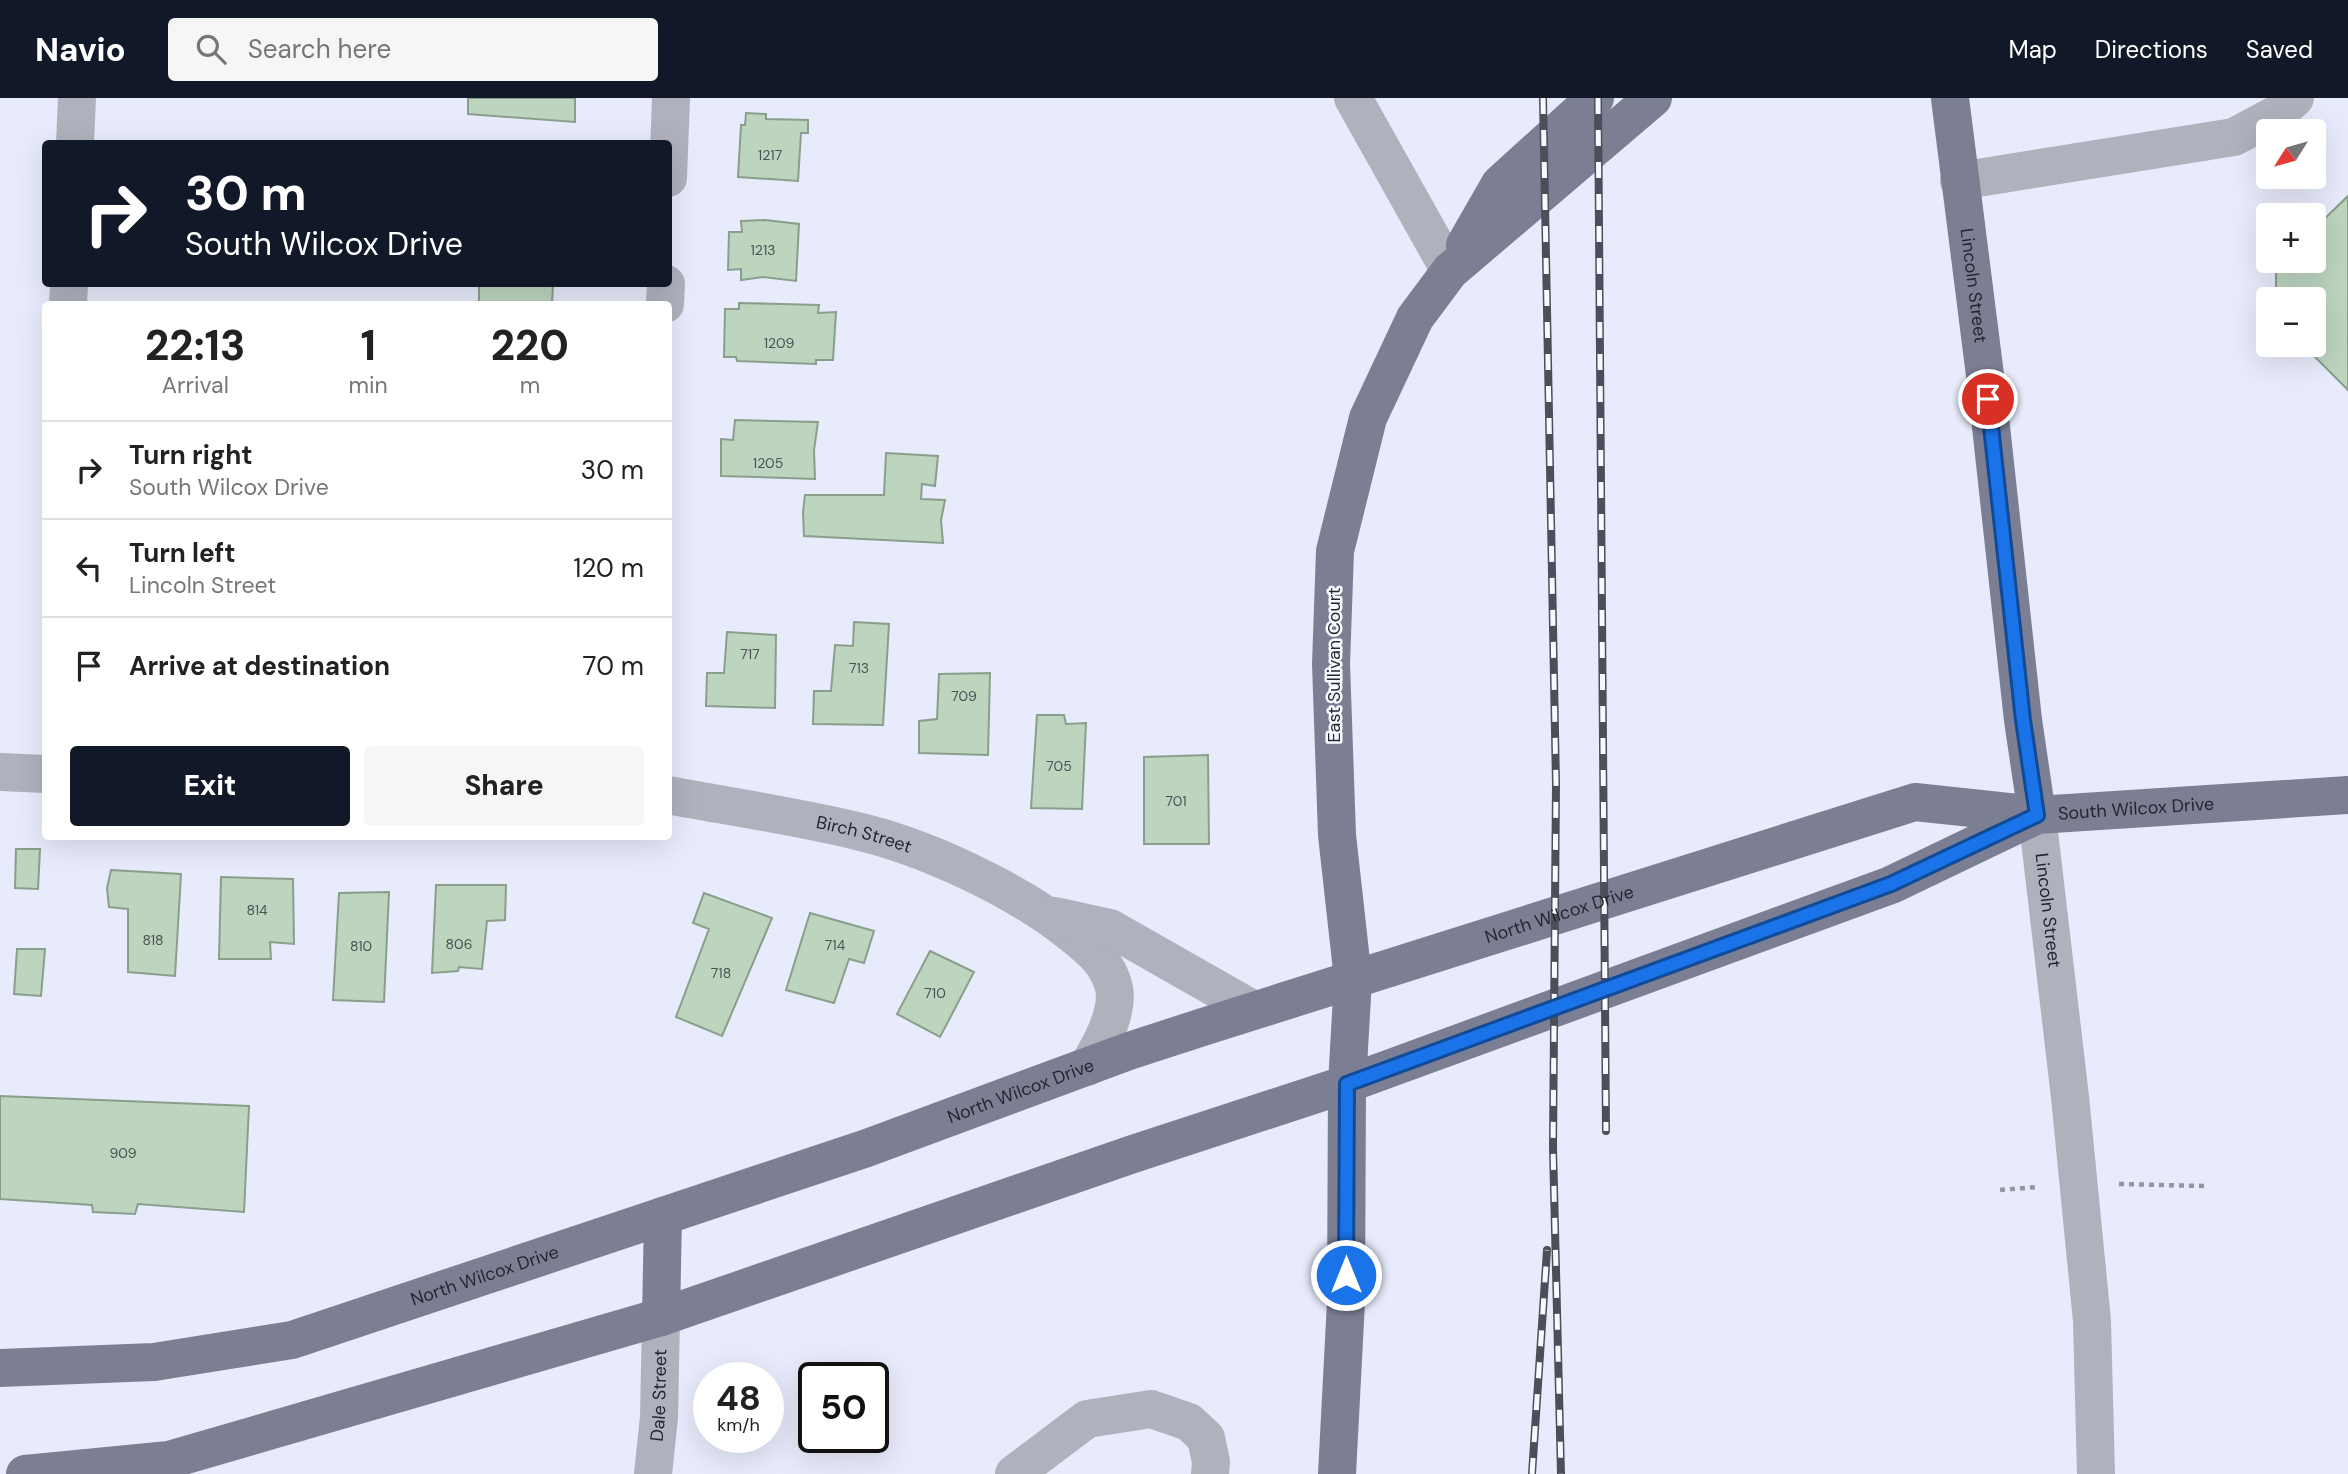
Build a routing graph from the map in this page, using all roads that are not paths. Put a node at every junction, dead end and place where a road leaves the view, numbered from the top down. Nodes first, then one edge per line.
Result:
1 (77, 98) edge
2 (671, 98) edge
3 (1353, 98) edge
4 (1595, 98) edge
5 (1653, 98) edge
6 (1950, 98) edge
7 (2295, 98) edge
8 (75, 140) edge
9 (669, 140) edge
10 (1959, 181) junction
11 (1450, 271) junction
12 (0, 772) edge
13 (42, 774) edge
14 (2348, 795) edge
15 (672, 796) edge
16 (2037, 815) junction
17 (1046, 914) junction
18 (1353, 979) junction
19 (1254, 1010) junction
20 (1087, 1067) junction
21 (1347, 1084) junction
22 (663, 1216) junction
23 (661, 1317) junction
24 (0, 1368) edge
25 (25, 1474) edge
26 (653, 1474) edge
27 (1014, 1474) edge
28 (1210, 1474) edge
29 (1337, 1474) edge
30 (2096, 1474) edge

1 - 8 street
2 - 9 street
3 - 11 street
4 - 11 main road
5 - 11 main road, East Sullivan Court
6 - 10 main road, Lincoln Street
7 - 10 street
10 - 16 main road, Lincoln Street
11 - 18 main road, East Sullivan Court
12 - 13 street
14 - 16 main road, South Wilcox Drive
15 - 17 street, Birch Street
16 - 18 main road, North Wilcox Drive
16 - 21 main road, South Wilcox Drive
16 - 30 street, Lincoln Street
17 - 19 street, Birch Street
17 - 20 street, Birch Street
18 - 19 main road, North Wilcox Drive
18 - 21 main road, East Sullivan Court
19 - 20 main road, North Wilcox Drive
20 - 22 main road, North Wilcox Drive
21 - 23 main road
21 - 29 main road, East Sullivan Court
22 - 23 main road
22 - 24 main road, North Wilcox Drive
23 - 25 main road
23 - 26 street, Dale Street
27 - 28 street

